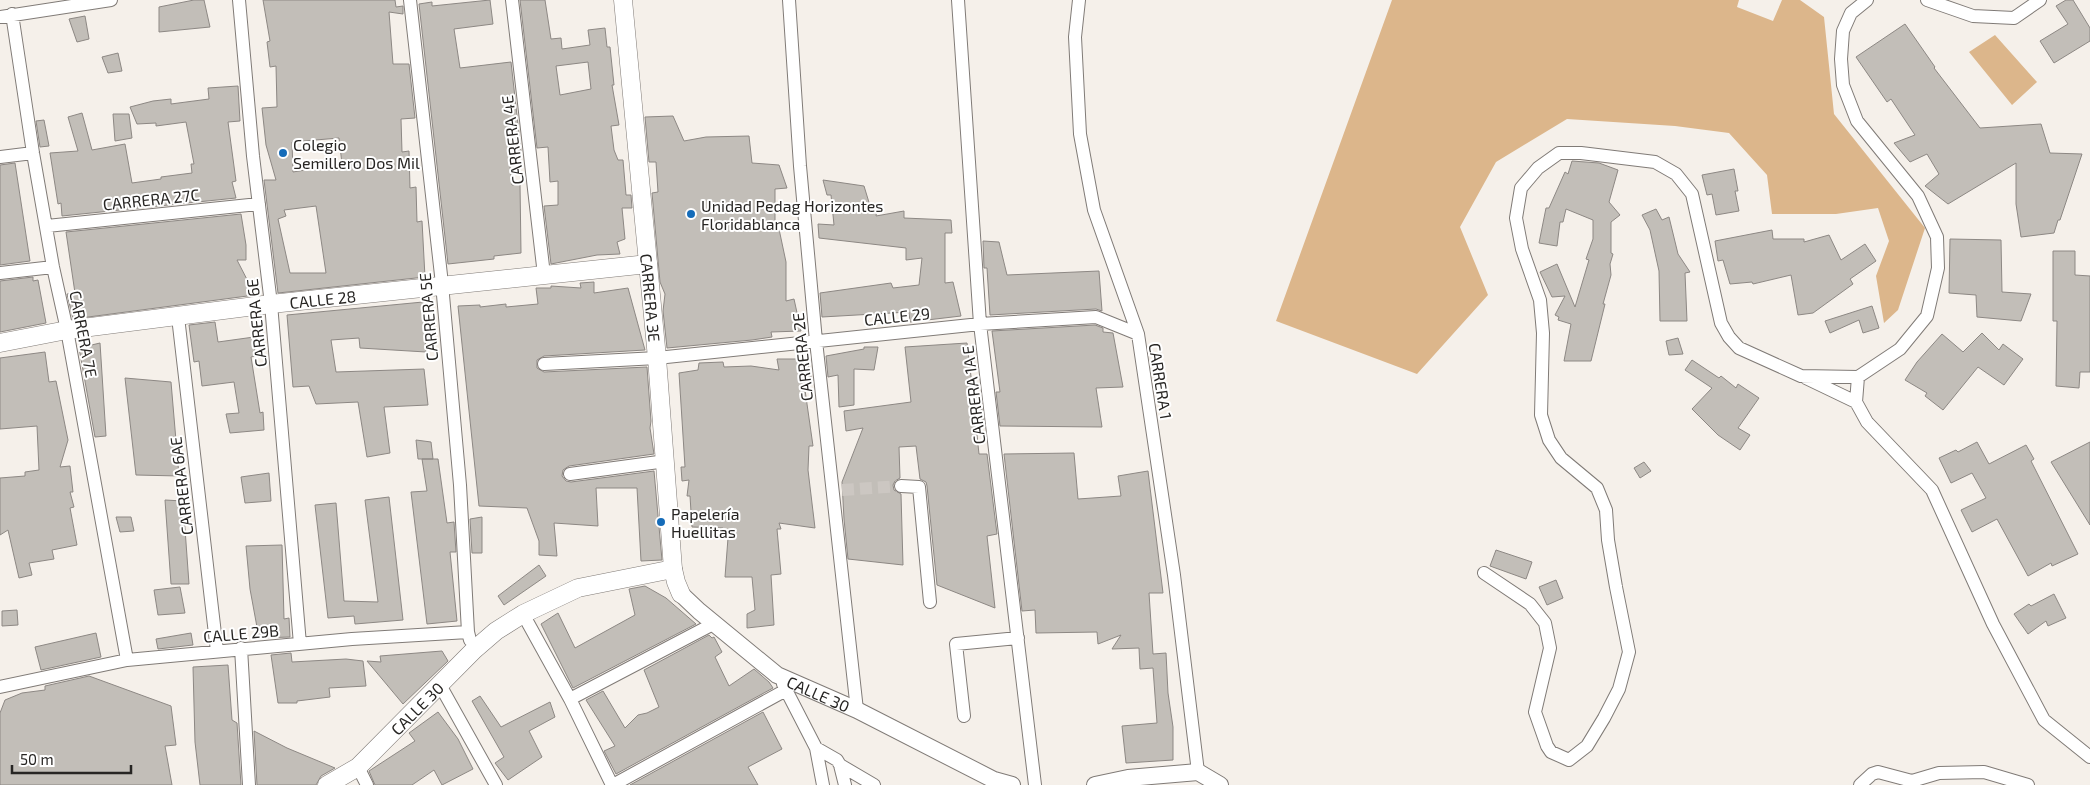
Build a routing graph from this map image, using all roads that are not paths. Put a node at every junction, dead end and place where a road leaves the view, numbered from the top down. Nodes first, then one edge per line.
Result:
1 (111, 0) edge
2 (239, 0) edge
3 (410, 0) edge
4 (512, 0) edge
5 (623, 0) edge
6 (789, 0) edge
7 (958, 0) edge
8 (1079, 0) edge
9 (1867, 0) edge
10 (1927, 0) edge
11 (2040, 0) edge
12 (6, 16) edge
13 (33, 153) junction
14 (0, 157) edge
15 (259, 204) junction
16 (47, 226) junction
17 (648, 264) junction
18 (53, 267) junction
19 (0, 273) edge
20 (544, 275) junction
21 (442, 284) junction
22 (270, 304) junction
23 (178, 317) junction
24 (980, 324) junction
25 (67, 330) junction
26 (1138, 334) junction
27 (816, 341) junction
28 (0, 343) edge
29 (657, 358) junction
30 (544, 364) dead end
31 (1802, 376) junction
32 (1858, 377) junction
33 (1856, 402) junction
34 (666, 461) junction
35 (570, 474) dead end
36 (900, 486) tunnel mouth
37 (673, 569) junction
38 (1484, 573) dead end
39 (643, 576) junction
40 (681, 594) junction
41 (930, 602) dead end
42 (524, 614) junction
43 (715, 623) junction
44 (468, 632) junction
45 (1018, 638) junction
46 (300, 644) junction
47 (241, 648) junction
48 (474, 650) junction
49 (217, 651) junction
50 (127, 660) junction
51 (777, 674) junction
52 (440, 685) junction
53 (0, 687) edge
54 (786, 690) junction
55 (570, 699) junction
56 (857, 710) junction
57 (964, 716) dead end
58 (816, 748) junction
59 (2090, 757) edge
60 (838, 763) junction
61 (358, 767) junction
62 (1198, 772) junction
63 (819, 781) edge
64 (2022, 784) edge
65 (250, 785) edge
66 (327, 785) edge
67 (367, 785) edge
68 (496, 785) edge
69 (613, 785) edge
70 (844, 785) edge
71 (874, 785) edge
72 (1012, 785) edge
73 (1035, 785) edge
74 (1095, 785) edge
75 (1220, 785) edge
76 (1860, 785) edge

1 - 12 street
2 - 15 street, CARRERA 6E
3 - 21 street, CARRERA 5E
4 - 20 street, CARRERA 4E
5 - 17 main road, CARRERA 3E
6 - 27 street, CARRERA 2E
7 - 24 street, CARRERA 1A E
8 - 26 street, CARRERA 1
9 - 32 street
10 - 11 street
12 - 13 street, CARRERA 7E
13 - 14 street
13 - 16 street, CARRERA 7E
15 - 16 street, CARRERA 27C
15 - 22 street, CARRERA 6E
16 - 18 street, CARRERA 7E
17 - 20 main road, CALLE 28
17 - 29 main road, CARRERA 3E
18 - 19 street
18 - 25 street, CARRERA 7E
20 - 21 main road, CALLE 28
21 - 22 main road, CALLE 28
21 - 44 street, CARRERA 5E
22 - 23 main road, CALLE 28
22 - 46 street, CARRERA 6E
23 - 25 main road, CALLE 28
23 - 49 street, CARRERA 6AE
24 - 26 street, CALLE 29
24 - 27 street, CALLE 29
24 - 45 street, CARRERA 1A E
25 - 28 main road, CALLE 28
25 - 50 street, CARRERA 7E
26 - 62 street, CARRERA 1
27 - 29 street, CALLE 29
27 - 56 street, CARRERA 2E
29 - 30 street, CALLE 29
29 - 34 main road, CARRERA 3E
31 - 32 street
31 - 33 street
31 - 38 street
32 - 33 street
33 - 59 street
34 - 35 street
34 - 37 main road, CARRERA 3E
36 - 41 street
37 - 39 main road, CALLE 30
37 - 40 main road, CARRERA 3E
39 - 40 main road, CALLE 30
39 - 42 main road, CALLE 30
40 - 43 street, CALLE 30
42 - 48 main road, CALLE 30
42 - 55 street
43 - 51 street, CALLE 30
43 - 55 street
44 - 46 street, CALLE 29B
44 - 48 street
45 - 57 street
45 - 73 street, CARRERA 1A E
46 - 47 street, CALLE 29B
47 - 49 street, CALLE 29B
47 - 65 street
48 - 52 main road, CALLE 30
49 - 50 street, CALLE 29B
50 - 53 street, CALLE 29B
51 - 54 street
51 - 56 street, CALLE 30
52 - 61 main road, CALLE 30
52 - 68 street
54 - 58 street
54 - 69 street
55 - 69 street
56 - 72 street, CALLE 30
58 - 60 street
58 - 63 street
60 - 63 street
60 - 70 street
60 - 71 street
61 - 66 main road, CALLE 30
61 - 67 street
62 - 74 street
62 - 75 street
64 - 76 street

